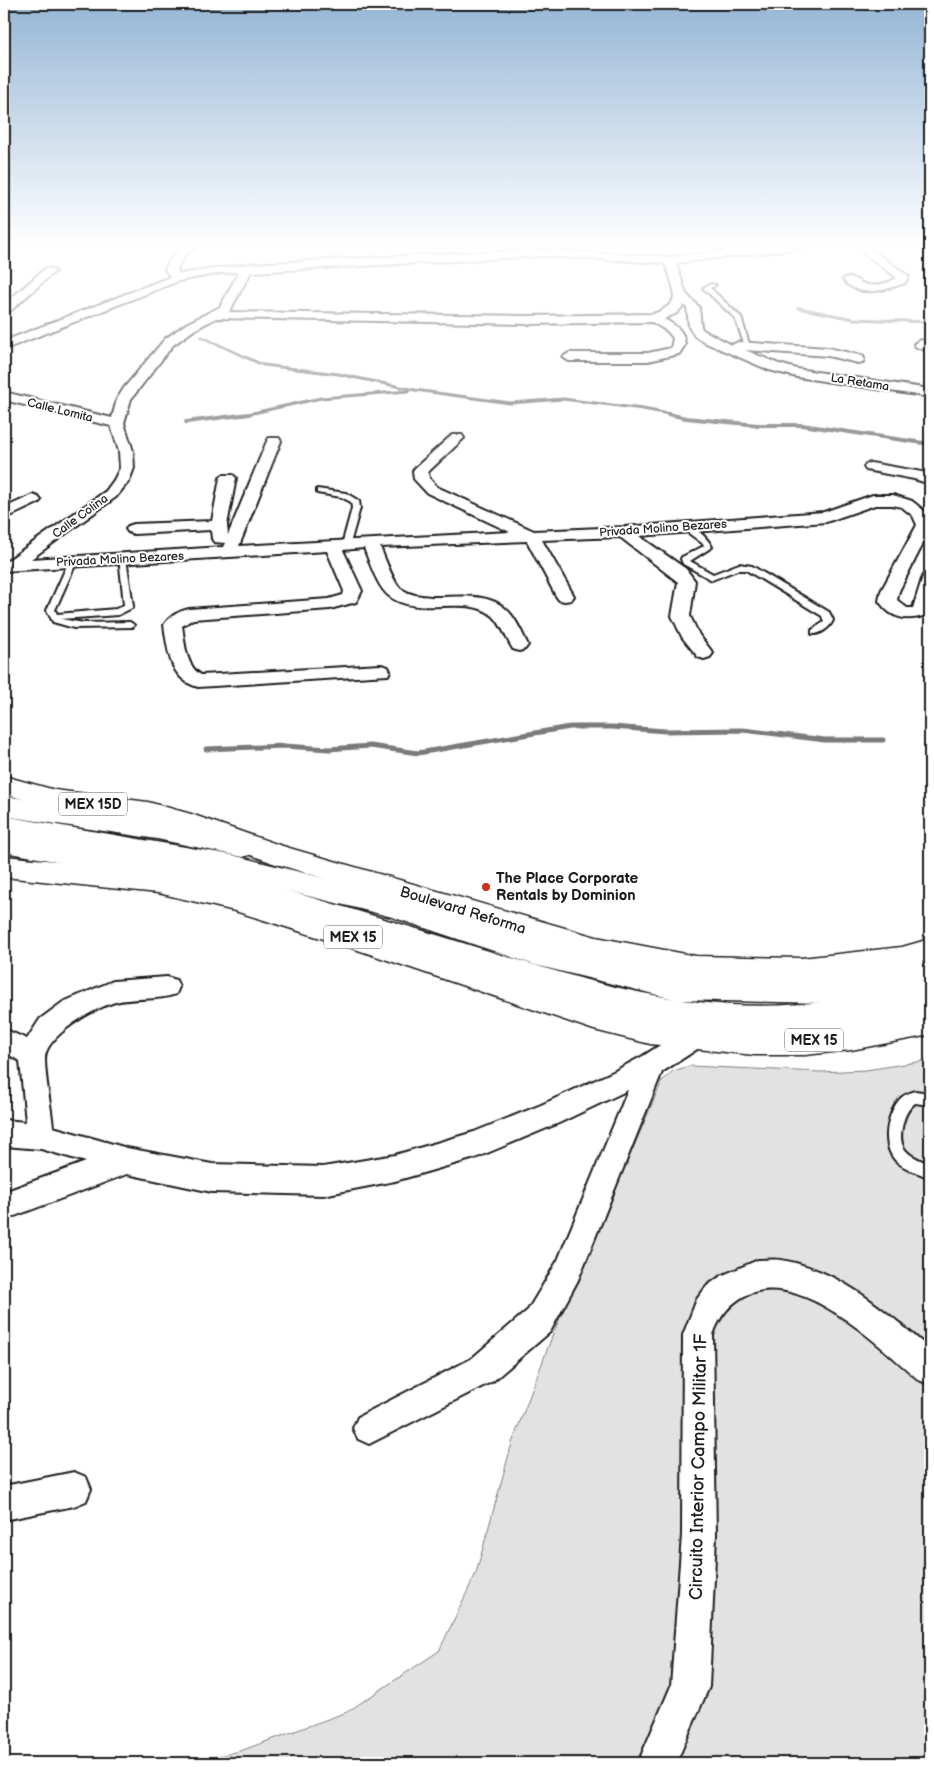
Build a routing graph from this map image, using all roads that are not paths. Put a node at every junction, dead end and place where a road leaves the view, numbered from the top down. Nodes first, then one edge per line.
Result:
1 (51, 326) edge
2 (191, 326) edge
3 (669, 326) edge
4 (695, 326) edge
5 (741, 326) edge
6 (4, 333) edge
7 (26, 336) junction
8 (720, 344) junction
9 (4, 345) edge
10 (748, 346) junction
11 (569, 357) dead end
12 (858, 359) dead end
13 (930, 393) edge
14 (4, 396) edge
15 (117, 424) junction
16 (456, 438) dead end
17 (274, 441) dead end
18 (872, 467) dead end
19 (228, 478) dead end
20 (930, 480) edge
21 (320, 491) dead end
22 (33, 500) dead end
23 (4, 514) edge
24 (219, 525) junction
25 (686, 527) junction
26 (134, 529) dead end
27 (624, 532) junction
28 (532, 536) junction
29 (370, 544) junction
30 (340, 545) junction
31 (225, 552) junction
32 (122, 558) junction
33 (73, 561) junction
34 (8, 566) edge
35 (930, 579) edge
36 (565, 596) dead end
37 (53, 617) junction
38 (130, 626) dead end
39 (815, 632) dead end
40 (519, 645) dead end
41 (704, 653) dead end
42 (381, 671) dead end
43 (4, 785) edge
44 (4, 806) edge
45 (4, 826) edge
46 (4, 842) edge
47 (279, 855) junction
48 (4, 866) edge
49 (930, 951) edge
50 (930, 975) edge
51 (167, 987) dead end
52 (930, 996) edge
53 (930, 1022) edge
54 (696, 1036) junction
55 (4, 1040) edge
56 (32, 1054) junction
57 (652, 1064) junction
58 (930, 1099) edge
59 (4, 1133) edge
60 (41, 1136) junction
61 (128, 1161) junction
62 (930, 1171) edge
63 (4, 1206) edge
64 (930, 1369) edge
65 (369, 1428) dead end
66 (74, 1489) dead end
67 (4, 1503) edge
68 (658, 1763) edge

1 - 7 street
2 - 15 street
3 - 11 street
4 - 8 street, La Retama
5 - 10 lane
6 - 7 street
7 - 9 street
8 - 10 street
8 - 13 street, La Retama
10 - 12 street
14 - 15 street, Calle Lomita
15 - 34 street, Calle Colina
16 - 28 street
17 - 31 street
18 - 20 street
19 - 24 street
21 - 30 lane
22 - 23 street
24 - 26 street
24 - 31 street
25 - 27 street, Privada Molino Bezares
25 - 35 street, Privada Molino Bezares
25 - 39 lane
27 - 28 street, Privada Molino Bezares
27 - 41 street
28 - 29 street, Privada Molino Bezares
28 - 36 street
29 - 30 street, Privada Molino Bezares
29 - 40 street
30 - 31 street, Privada Molino Bezares
30 - 42 street
31 - 32 street, Privada Molino Bezares
32 - 33 street, Privada Molino Bezares
32 - 37 lane
33 - 34 street, Privada Molino Bezares
33 - 37 lane
37 - 38 lane
43 - 47 main road, Boulevard Reforma / MEX 15D
44 - 47 main road
45 - 50 main road
46 - 52 main road
47 - 49 main road, Boulevard Reforma
48 - 54 main road, MEX 15
51 - 56 street
53 - 54 main road, MEX 15
54 - 57 street
55 - 56 street
56 - 60 street
57 - 61 street
57 - 65 street
58 - 62 lane
59 - 60 street
60 - 61 street
61 - 63 street
64 - 68 street, Circuito Interior Campo Militar 1F
66 - 67 street

